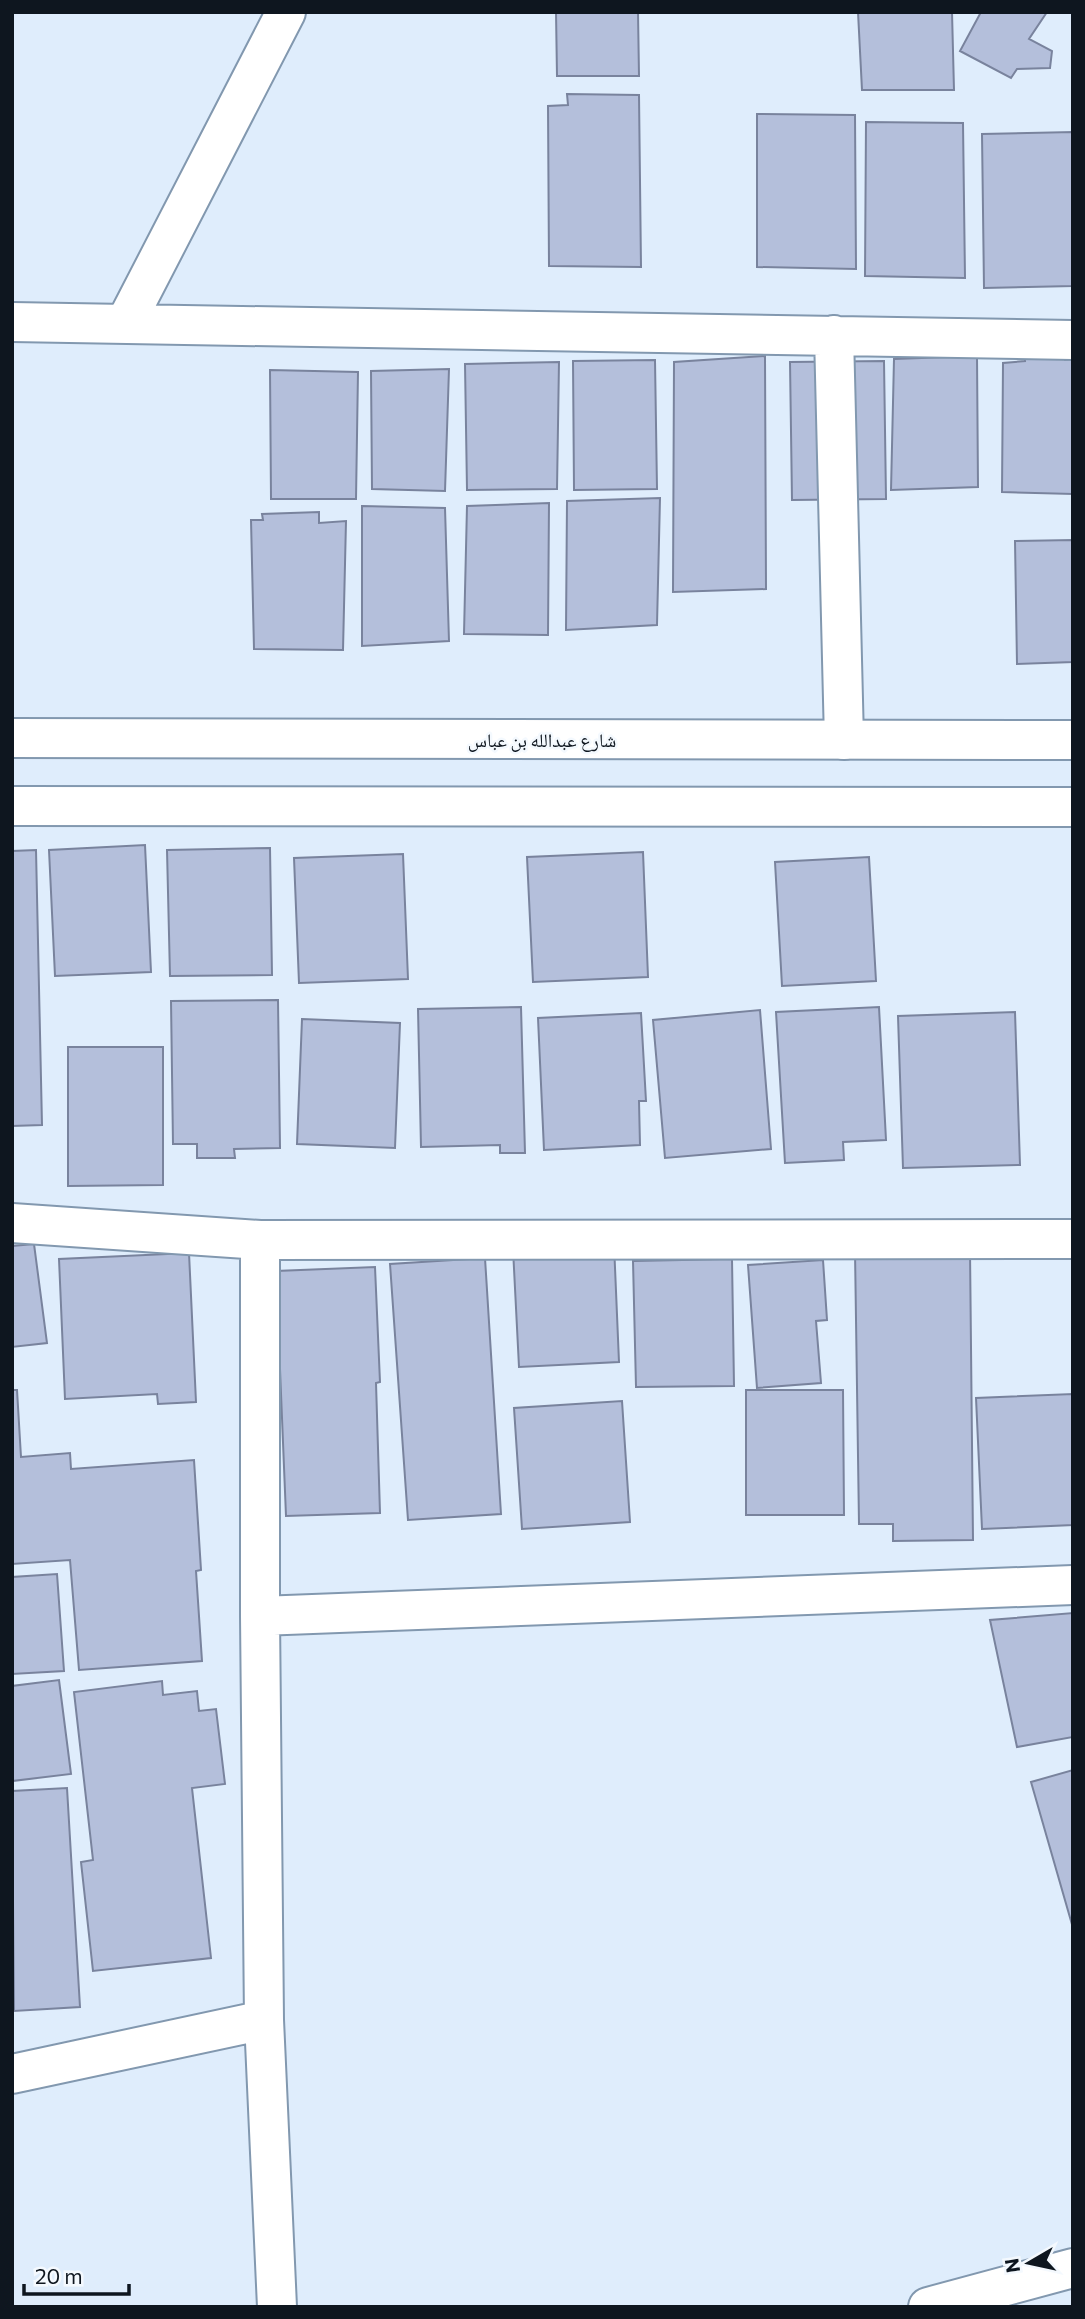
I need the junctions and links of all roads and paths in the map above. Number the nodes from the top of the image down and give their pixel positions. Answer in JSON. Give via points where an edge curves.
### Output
{"nodes":[{"id":1,"x":286,"y":12,"type":"edge"},
{"id":2,"x":12,"y":322,"type":"edge"},
{"id":3,"x":126,"y":322,"type":"junction"},
{"id":4,"x":834,"y":335,"type":"junction"},
{"id":5,"x":1073,"y":340,"type":"edge"},
{"id":6,"x":12,"y":738,"type":"edge"},
{"id":7,"x":844,"y":740,"type":"junction"},
{"id":8,"x":1073,"y":740,"type":"edge"},
{"id":9,"x":12,"y":806,"type":"edge"},
{"id":10,"x":1073,"y":807,"type":"edge"},
{"id":11,"x":12,"y":1223,"type":"edge"},
{"id":12,"x":1073,"y":1239,"type":"edge"},
{"id":13,"x":260,"y":1240,"type":"junction"},
{"id":14,"x":1073,"y":1585,"type":"edge"},
{"id":15,"x":260,"y":1616,"type":"junction"},
{"id":16,"x":264,"y":2020,"type":"junction"},
{"id":17,"x":12,"y":2074,"type":"edge"},
{"id":18,"x":1069,"y":2280,"type":"edge"},
{"id":19,"x":1003,"y":2297,"type":"edge"},
{"id":20,"x":277,"y":2307,"type":"edge"},
{"id":21,"x":928,"y":2307,"type":"edge"}],
"edges":[{"from":1,"to":3,"type":"street"},
{"from":2,"to":3,"type":"street"},
{"from":3,"to":4,"type":"street"},
{"from":4,"to":5,"type":"street"},
{"from":4,"to":7,"type":"street"},
{"from":6,"to":7,"type":"street","name":"شارع عبدالله بن عباس"},
{"from":7,"to":8,"type":"street","name":"شارع عبدالله بن عباس"},
{"from":9,"to":10,"type":"street"},
{"from":11,"to":13,"type":"street"},
{"from":12,"to":13,"type":"street"},
{"from":13,"to":15,"type":"street"},
{"from":14,"to":15,"type":"street"},
{"from":15,"to":16,"type":"street"},
{"from":16,"to":17,"type":"street"},
{"from":16,"to":20,"type":"street"},
{"from":18,"to":19,"type":"street"},
{"from":19,"to":21,"type":"street"}]}
